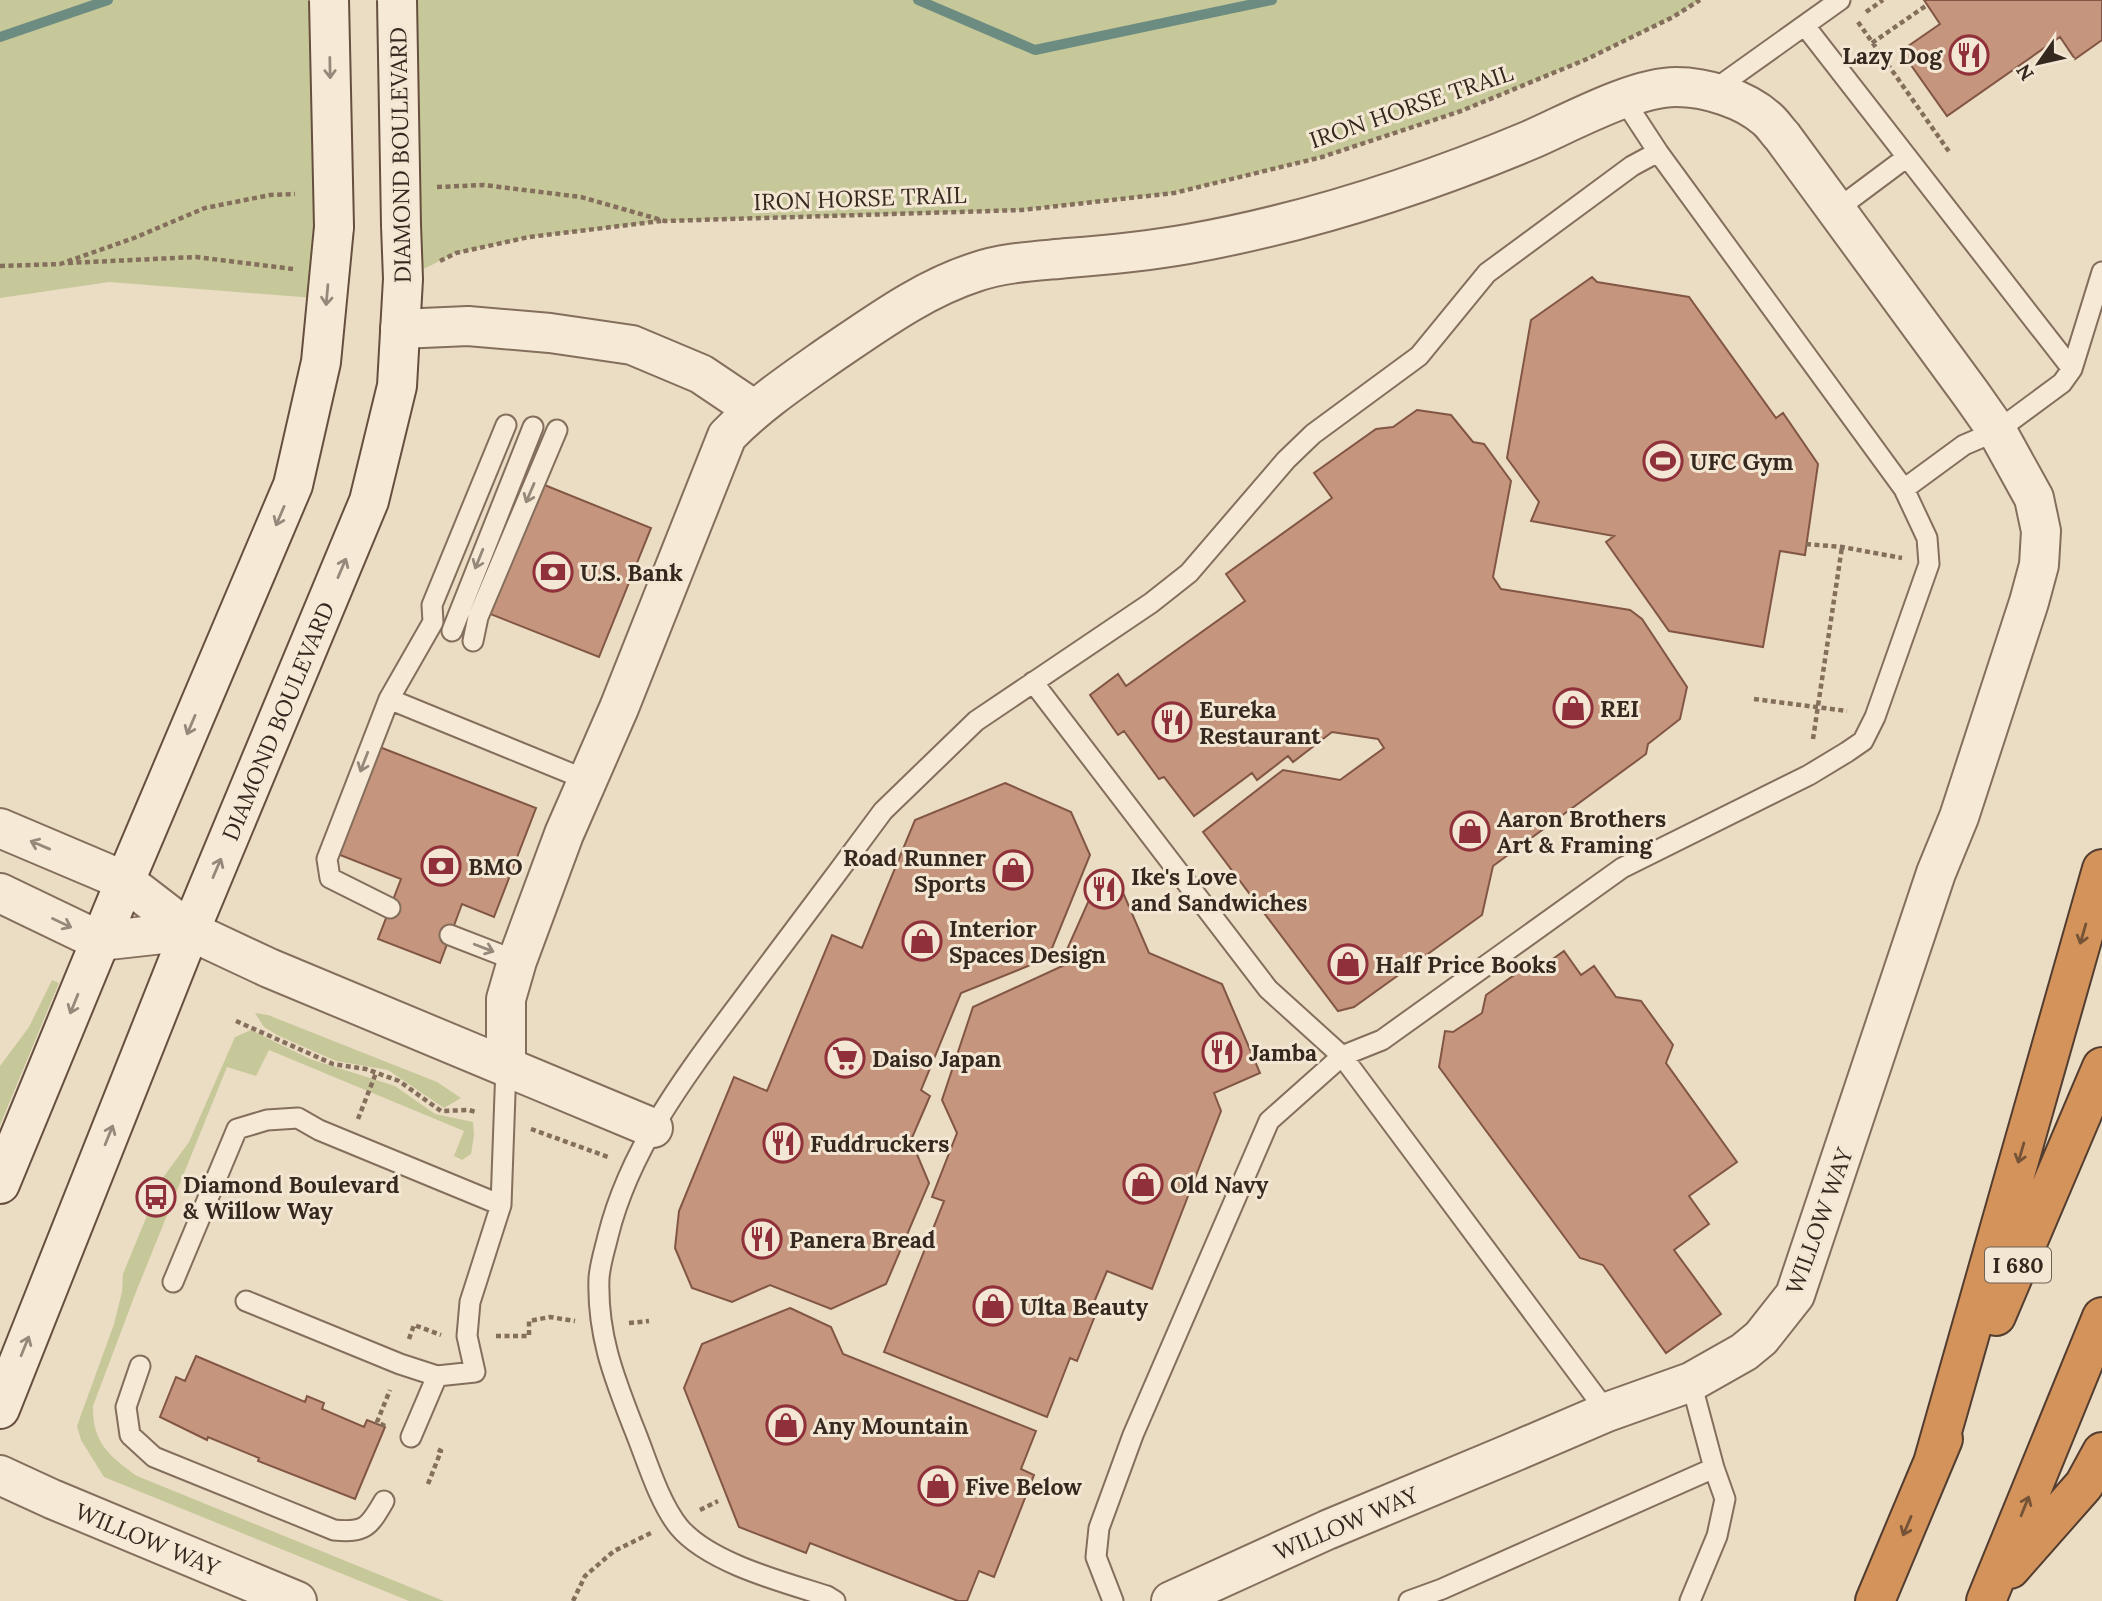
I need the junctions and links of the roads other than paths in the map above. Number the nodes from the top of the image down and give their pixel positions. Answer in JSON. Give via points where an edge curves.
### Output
{"nodes":[{"id":1,"x":329,"y":0,"type":"edge"},
{"id":2,"x":397,"y":0,"type":"edge"},
{"id":3,"x":1840,"y":0,"type":"edge"},
{"id":4,"x":1805,"y":26,"type":"junction"},
{"id":5,"x":1710,"y":92,"type":"junction"},
{"id":6,"x":1624,"y":100,"type":"junction"},
{"id":7,"x":1658,"y":152,"type":"junction"},
{"id":8,"x":1907,"y":157,"type":"junction"},
{"id":9,"x":1836,"y":211,"type":"junction"},
{"id":10,"x":2102,"y":272,"type":"edge"},
{"id":11,"x":400,"y":330,"type":"junction"},
{"id":12,"x":2072,"y":369,"type":"junction"},
{"id":13,"x":753,"y":409,"type":"junction"},
{"id":14,"x":506,"y":425,"type":"dead end"},
{"id":15,"x":533,"y":427,"type":"dead end"},
{"id":16,"x":557,"y":430,"type":"dead end"},
{"id":17,"x":1997,"y":431,"type":"junction"},
{"id":18,"x":1904,"y":489,"type":"junction"},
{"id":19,"x":452,"y":631,"type":"dead end"},
{"id":20,"x":473,"y":641,"type":"dead end"},
{"id":21,"x":1033,"y":681,"type":"junction"},
{"id":22,"x":389,"y":699,"type":"junction"},
{"id":23,"x":587,"y":780,"type":"junction"},
{"id":24,"x":0,"y":828,"type":"edge"},
{"id":25,"x":2102,"y":869,"type":"edge"},
{"id":26,"x":125,"y":881,"type":"junction"},
{"id":27,"x":0,"y":894,"type":"edge"},
{"id":28,"x":390,"y":908,"type":"dead end"},
{"id":29,"x":190,"y":931,"type":"junction"},
{"id":30,"x":450,"y":935,"type":"dead end"},
{"id":31,"x":100,"y":941,"type":"junction"},
{"id":32,"x":517,"y":961,"type":"junction"},
{"id":33,"x":1342,"y":1056,"type":"junction"},
{"id":34,"x":506,"y":1066,"type":"junction"},
{"id":35,"x":2102,"y":1067,"type":"edge"},
{"id":36,"x":653,"y":1128,"type":"junction"},
{"id":37,"x":0,"y":1184,"type":"edge"},
{"id":38,"x":501,"y":1205,"type":"junction"},
{"id":39,"x":173,"y":1282,"type":"dead end"},
{"id":40,"x":246,"y":1301,"type":"dead end"},
{"id":41,"x":2102,"y":1317,"type":"edge"},
{"id":42,"x":140,"y":1366,"type":"dead end"},
{"id":43,"x":437,"y":1376,"type":"junction"},
{"id":44,"x":1691,"y":1382,"type":"junction"},
{"id":45,"x":0,"y":1409,"type":"edge"},
{"id":46,"x":1607,"y":1412,"type":"junction"},
{"id":47,"x":411,"y":1437,"type":"dead end"},
{"id":48,"x":2102,"y":1452,"type":"edge"},
{"id":49,"x":1933,"y":1463,"type":"junction"},
{"id":50,"x":1714,"y":1468,"type":"junction"},
{"id":51,"x":0,"y":1475,"type":"edge"},
{"id":52,"x":384,"y":1501,"type":"dead end"},
{"id":53,"x":1440,"y":1595,"type":"edge"},
{"id":54,"x":1988,"y":1596,"type":"edge"},
{"id":55,"x":1174,"y":1600,"type":"edge"},
{"id":56,"x":296,"y":1601,"type":"edge"},
{"id":57,"x":835,"y":1601,"type":"edge"},
{"id":58,"x":1113,"y":1601,"type":"edge"},
{"id":59,"x":1409,"y":1601,"type":"edge"},
{"id":60,"x":1690,"y":1601,"type":"edge"},
{"id":61,"x":1875,"y":1601,"type":"edge"}],
"edges":[{"from":1,"to":26,"type":"street","one_way":true,"bridge":true,"via":[[334,227],[321,362],[293,485]]},
{"from":2,"to":11,"type":"street","name":"DIAMOND BOULEVARD","bridge":true},
{"from":3,"to":4,"type":"lane"},
{"from":4,"to":5,"type":"lane"},
{"from":4,"to":8,"type":"lane"},
{"from":5,"to":6,"type":"street","name":"WILLOW WAY","via":[[1676,87]]},
{"from":5,"to":9,"type":"street","name":"WILLOW WAY","via":[[1740,102],[1766,118]]},
{"from":6,"to":7,"type":"lane"},
{"from":6,"to":13,"type":"street","name":"WILLOW WAY","via":[[1419,183],[1296,221],[1133,253],[1026,262],[977,272],[897,309]]},
{"from":7,"to":18,"type":"lane"},
{"from":7,"to":21,"type":"lane","via":[[1632,166],[1487,273],[1419,356],[1313,434],[1286,460],[1189,573]]},
{"from":8,"to":9,"type":"lane"},
{"from":8,"to":12,"type":"lane"},
{"from":9,"to":17,"type":"street","name":"WILLOW WAY"},
{"from":10,"to":12,"type":"lane"},
{"from":11,"to":13,"type":"street","via":[[468,326],[632,345],[701,374]]},
{"from":29,"to":11,"type":"street","name":"DIAMOND BOULEVARD","one_way":true,"via":[[369,501],[397,386]]},
{"from":12,"to":17,"type":"lane","via":[[2062,383]]},
{"from":13,"to":23,"type":"street","name":"WILLOW WAY","via":[[727,436]]},
{"from":14,"to":22,"type":"lane","via":[[432,605],[433,622]]},
{"from":15,"to":19,"type":"lane","one_way":true},
{"from":16,"to":20,"type":"lane","one_way":true,"via":[[478,617]]},
{"from":17,"to":18,"type":"lane","via":[[1964,445]]},
{"from":17,"to":44,"type":"street","name":"WILLOW WAY","via":[[2034,498],[2041,531],[2039,565],[2029,602],[1795,1295],[1752,1345]]},
{"from":18,"to":33,"type":"lane","via":[[1927,538],[1929,564],[1863,741],[1809,775],[1622,868],[1382,1040]]},
{"from":21,"to":33,"type":"lane","via":[[1268,989]]},
{"from":21,"to":36,"type":"lane","via":[[976,721],[883,811],[687,1075]]},
{"from":22,"to":23,"type":"lane"},
{"from":22,"to":28,"type":"lane","one_way":true,"via":[[327,859],[330,878]]},
{"from":23,"to":32,"type":"street","name":"WILLOW WAY"},
{"from":26,"to":24,"type":"street","one_way":true},
{"from":25,"to":49,"type":"highway","one_way":true},
{"from":26,"to":29,"type":"street"},
{"from":26,"to":31,"type":"street"},
{"from":27,"to":31,"type":"street","one_way":true},
{"from":29,"to":31,"type":"street"},
{"from":29,"to":34,"type":"street"},
{"from":45,"to":29,"type":"street","name":"DIAMOND BOULEVARD","one_way":true},
{"from":30,"to":32,"type":"lane","one_way":true},
{"from":31,"to":37,"type":"street","one_way":true},
{"from":32,"to":34,"type":"street","name":"WILLOW WAY","via":[[506,999]]},
{"from":33,"to":46,"type":"lane"},
{"from":33,"to":58,"type":"lane","via":[[1269,1121],[1138,1423],[1099,1528],[1096,1557]]},
{"from":34,"to":36,"type":"street"},
{"from":34,"to":38,"type":"lane"},
{"from":35,"to":49,"type":"highway","number":"I 680"},
{"from":36,"to":57,"type":"lane","via":[[615,1208],[599,1274],[599,1318],[610,1369],[679,1527],[703,1548]]},
{"from":38,"to":39,"type":"lane","via":[[298,1118],[267,1120],[237,1129]]},
{"from":38,"to":43,"type":"lane","via":[[470,1302],[467,1336],[475,1372]]},
{"from":40,"to":43,"type":"lane"},
{"from":54,"to":41,"type":"highway","one_way":true},
{"from":42,"to":52,"type":"lane","via":[[126,1407],[130,1435],[154,1457],[334,1530],[354,1532],[371,1525]]},
{"from":43,"to":47,"type":"lane"},
{"from":44,"to":46,"type":"street","name":"WILLOW WAY"},
{"from":44,"to":50,"type":"lane"},
{"from":46,"to":55,"type":"street","name":"WILLOW WAY"},
{"from":48,"to":54,"type":"highway","via":[[2084,1485]]},
{"from":49,"to":61,"type":"highway","number":"I 680","one_way":true},
{"from":50,"to":53,"type":"lane"},
{"from":50,"to":60,"type":"lane","via":[[1725,1499],[1717,1536]]},
{"from":51,"to":56,"type":"street","name":"WILLOW WAY"},
{"from":53,"to":59,"type":"lane"}]}
